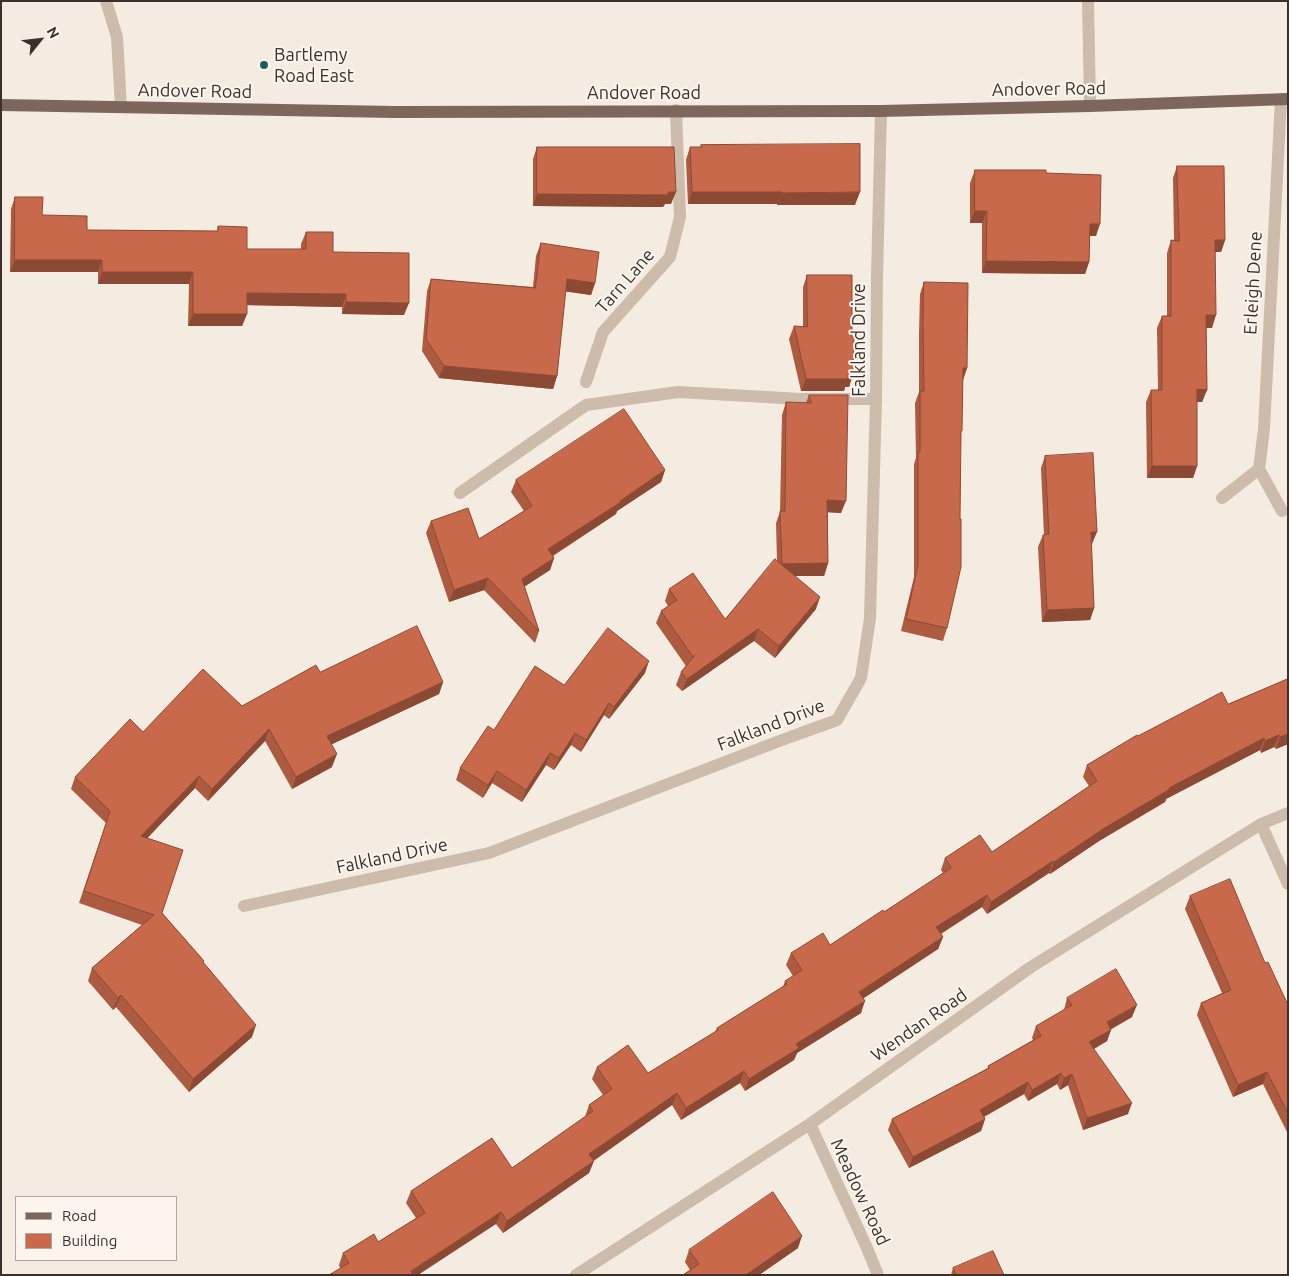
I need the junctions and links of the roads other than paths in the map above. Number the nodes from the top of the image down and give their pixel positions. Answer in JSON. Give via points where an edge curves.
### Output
{"nodes":[{"id":1,"x":106,"y":1,"type":"edge"},
{"id":2,"x":1088,"y":1,"type":"edge"},
{"id":3,"x":1284,"y":99,"type":"edge"},
{"id":4,"x":1,"y":105,"type":"edge"},
{"id":5,"x":1090,"y":106,"type":"junction"},
{"id":6,"x":121,"y":107,"type":"junction"},
{"id":7,"x":676,"y":110,"type":"junction"},
{"id":8,"x":881,"y":111,"type":"junction"},
{"id":9,"x":586,"y":382,"type":"dead end"},
{"id":10,"x":876,"y":399,"type":"junction"},
{"id":11,"x":1260,"y":469,"type":"junction"},
{"id":12,"x":460,"y":492,"type":"dead end"},
{"id":13,"x":1222,"y":498,"type":"dead end"},
{"id":14,"x":1282,"y":511,"type":"dead end"},
{"id":15,"x":1288,"y":813,"type":"edge"},
{"id":16,"x":1261,"y":824,"type":"junction"},
{"id":17,"x":1288,"y":884,"type":"edge"},
{"id":18,"x":244,"y":906,"type":"dead end"},
{"id":19,"x":810,"y":1124,"type":"junction"},
{"id":20,"x":576,"y":1275,"type":"edge"},
{"id":21,"x":878,"y":1275,"type":"edge"}],
"edges":[{"from":1,"to":6,"type":"street","via":[[117,37]]},
{"from":2,"to":5,"type":"street"},
{"from":3,"to":5,"type":"main road","name":"Andover Road"},
{"from":3,"to":11,"type":"street","name":"Erleigh Dene"},
{"from":4,"to":6,"type":"main road","name":"Andover Road"},
{"from":5,"to":8,"type":"main road","name":"Andover Road"},
{"from":6,"to":7,"type":"main road","name":"Andover Road","via":[[394,112]]},
{"from":7,"to":8,"type":"main road","name":"Andover Road"},
{"from":7,"to":9,"type":"street","name":"Tarn Lane","via":[[680,217],[670,256],[603,332]]},
{"from":8,"to":10,"type":"street","name":"Falkland Drive"},
{"from":10,"to":12,"type":"street","via":[[801,399],[678,392],[586,406]]},
{"from":10,"to":18,"type":"street","name":"Falkland Drive","via":[[870,618],[861,678],[837,720],[489,853]]},
{"from":11,"to":13,"type":"street"},
{"from":11,"to":14,"type":"street"},
{"from":15,"to":16,"type":"street","name":"Wendan Road"},
{"from":16,"to":17,"type":"street"},
{"from":16,"to":19,"type":"street","name":"Wendan Road","via":[[1031,967]]},
{"from":19,"to":20,"type":"street","name":"Wendan Road"},
{"from":19,"to":21,"type":"street","name":"Meadow Road"}]}
